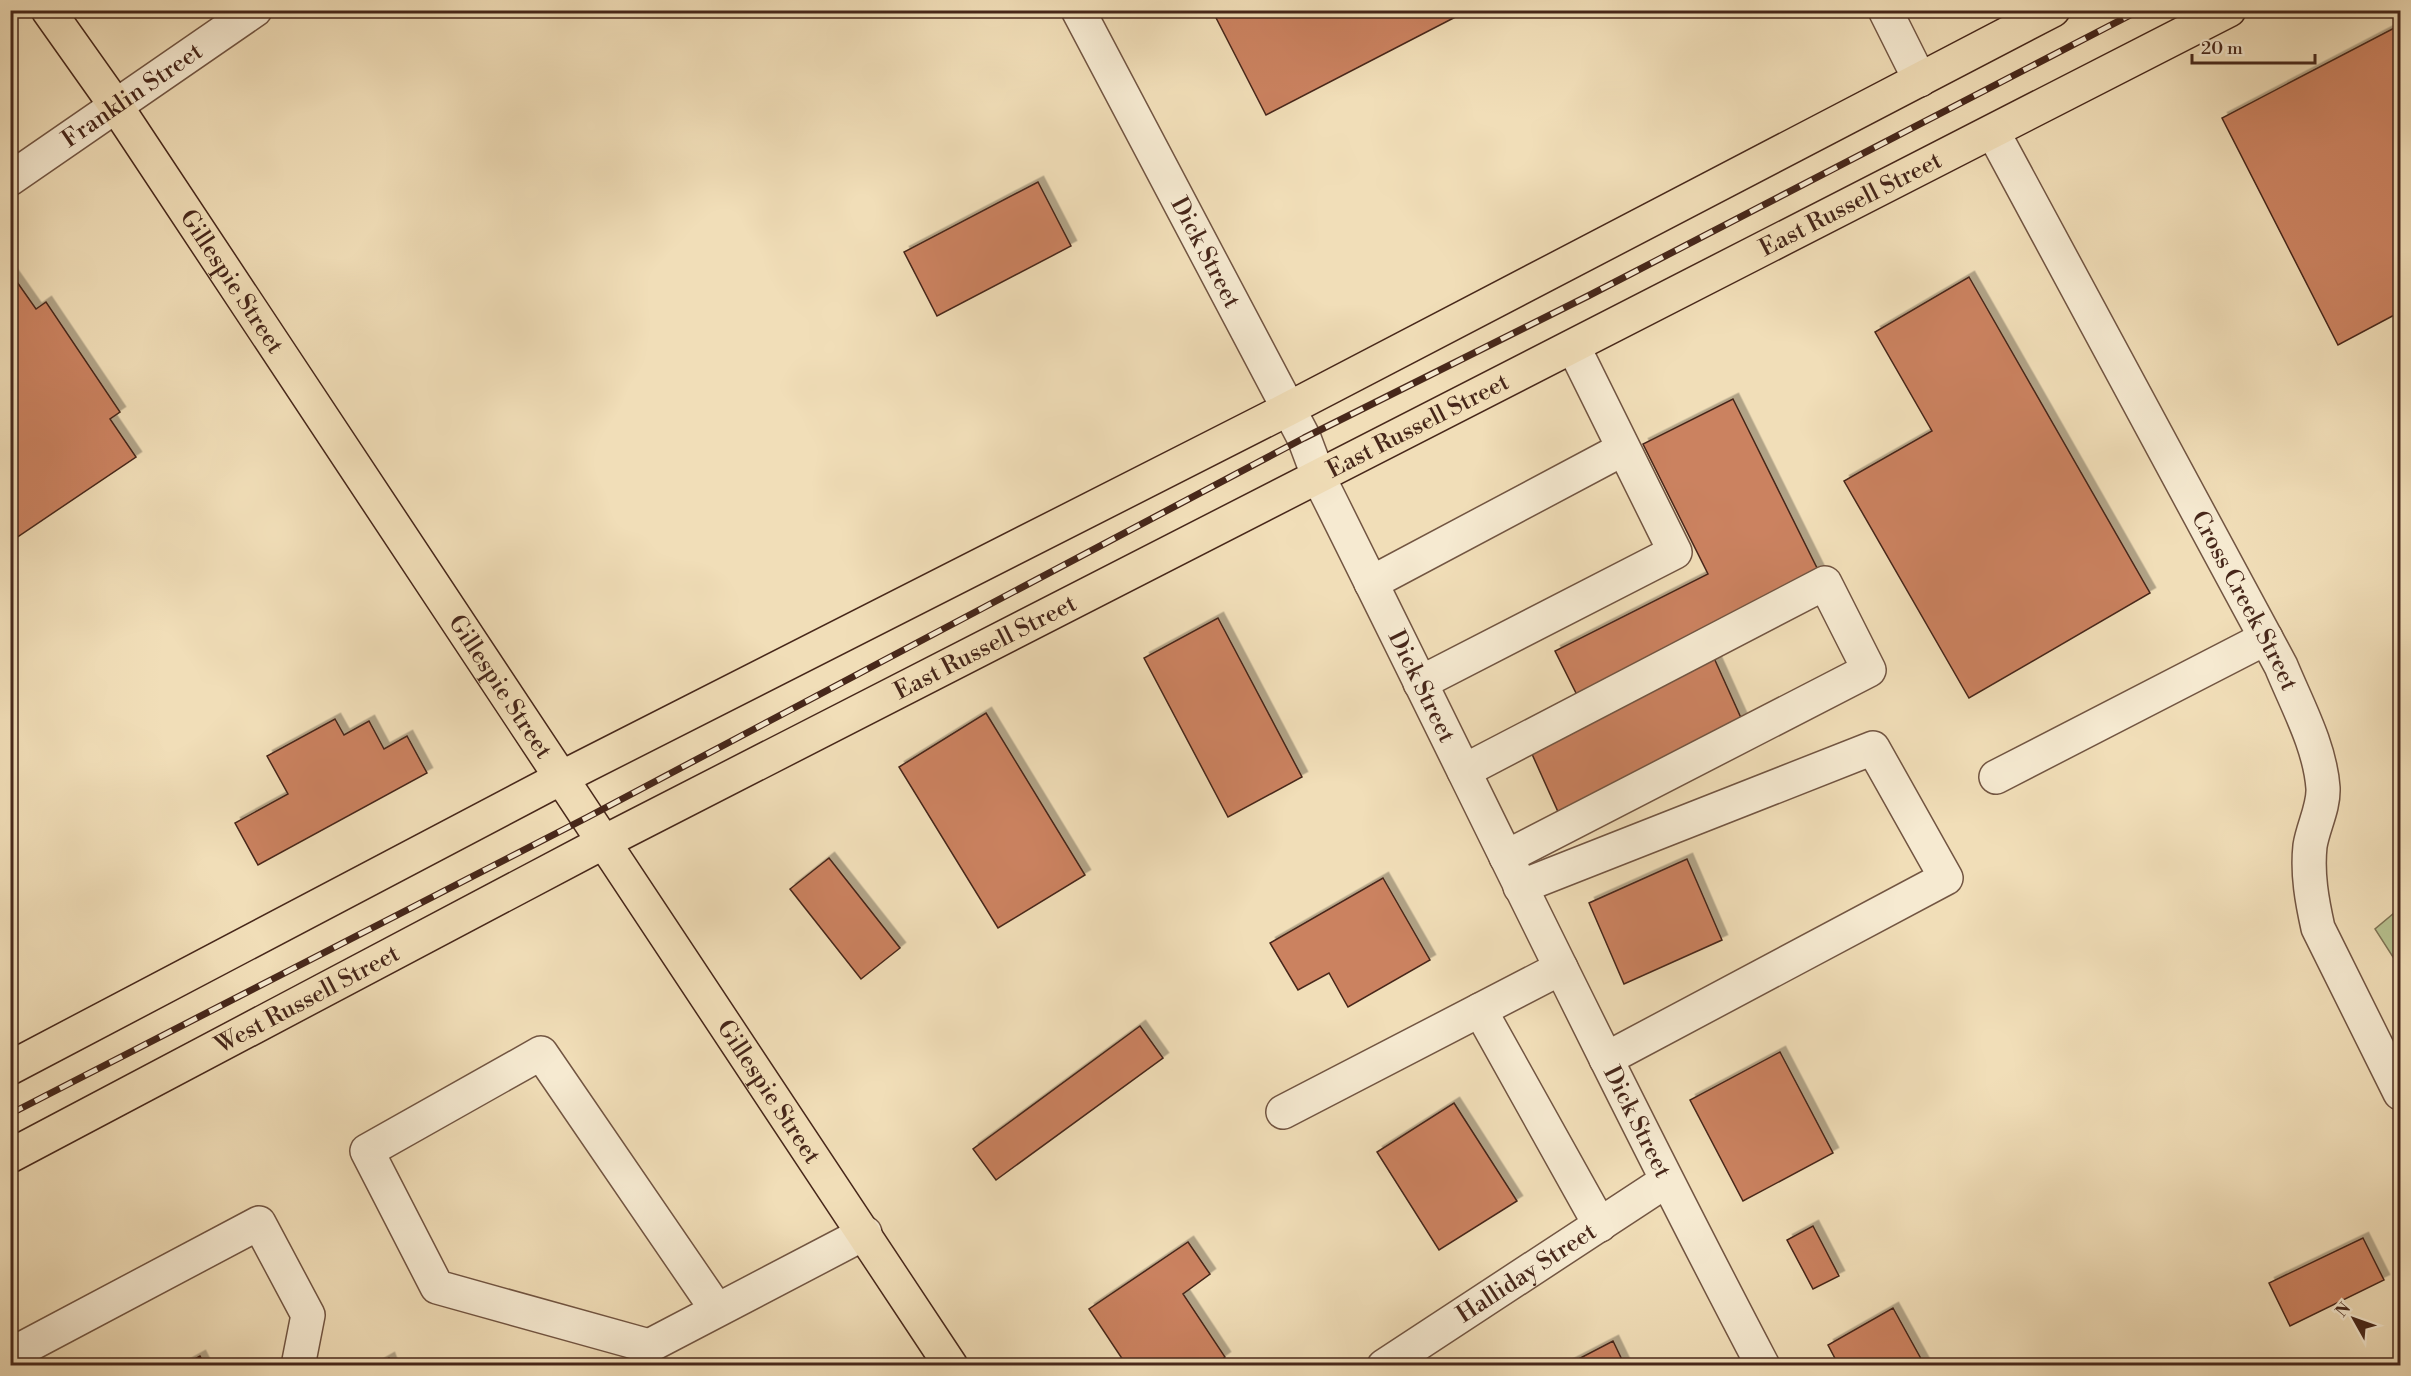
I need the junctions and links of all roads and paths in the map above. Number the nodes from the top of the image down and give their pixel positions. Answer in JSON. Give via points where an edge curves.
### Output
{"nodes":[{"id":1,"x":48,"y":10,"type":"edge"},
{"id":2,"x":255,"y":10,"type":"edge"},
{"id":3,"x":1885,"y":10,"type":"edge"},
{"id":4,"x":2053,"y":10,"type":"edge"},
{"id":5,"x":2229,"y":10,"type":"edge"},
{"id":6,"x":1084,"y":14,"type":"edge"},
{"id":7,"x":1920,"y":80,"type":"junction"},
{"id":8,"x":116,"y":106,"type":"junction"},
{"id":9,"x":1994,"y":132,"type":"junction"},
{"id":10,"x":10,"y":179,"type":"edge"},
{"id":11,"x":1574,"y":348,"type":"junction"},
{"id":12,"x":1288,"y":409,"type":"junction"},
{"id":13,"x":1623,"y":449,"type":"junction"},
{"id":14,"x":1319,"y":478,"type":"junction"},
{"id":15,"x":1371,"y":583,"type":"junction"},
{"id":16,"x":2266,"y":638,"type":"junction"},
{"id":17,"x":1420,"y":682,"type":"junction"},
{"id":18,"x":1464,"y":771,"type":"junction"},
{"id":19,"x":1996,"y":777,"type":"dead end"},
{"id":20,"x":561,"y":778,"type":"junction"},
{"id":21,"x":604,"y":842,"type":"junction"},
{"id":22,"x":1506,"y":857,"type":"junction"},
{"id":23,"x":1520,"y":887,"type":"junction"},
{"id":24,"x":1561,"y":968,"type":"junction"},
{"id":25,"x":1480,"y":1010,"type":"junction"},
{"id":26,"x":1606,"y":1059,"type":"junction"},
{"id":27,"x":10,"y":1068,"type":"edge"},
{"id":28,"x":2400,"y":1093,"type":"edge"},
{"id":29,"x":1283,"y":1112,"type":"dead end"},
{"id":30,"x":10,"y":1156,"type":"edge"},
{"id":31,"x":1666,"y":1181,"type":"junction"},
{"id":32,"x":1600,"y":1225,"type":"junction"},
{"id":33,"x":865,"y":1233,"type":"junction"},
{"id":34,"x":717,"y":1310,"type":"junction"},
{"id":35,"x":10,"y":1355,"type":"edge"},
{"id":36,"x":1401,"y":1361,"type":"edge"},
{"id":37,"x":298,"y":1365,"type":"edge"},
{"id":38,"x":951,"y":1365,"type":"edge"},
{"id":39,"x":1763,"y":1365,"type":"edge"}],
"edges":[{"from":1,"to":8,"type":"main road","name":"Gillespie Street"},
{"from":2,"to":8,"type":"street","name":"Franklin Street"},
{"from":3,"to":7,"type":"street"},
{"from":4,"to":7,"type":"main road"},
{"from":5,"to":9,"type":"main road","name":"East Russell Street"},
{"from":6,"to":12,"type":"street","name":"Dick Street"},
{"from":7,"to":12,"type":"main road"},
{"from":8,"to":10,"type":"street","name":"Franklin Street"},
{"from":8,"to":20,"type":"main road","name":"Gillespie Street"},
{"from":9,"to":11,"type":"main road","name":"East Russell Street"},
{"from":9,"to":16,"type":"street","name":"Cross Creek Street"},
{"from":11,"to":13,"type":"street"},
{"from":11,"to":14,"type":"main road","name":"East Russell Street"},
{"from":12,"to":14,"type":"street","name":"Dick Street"},
{"from":12,"to":20,"type":"main road"},
{"from":13,"to":15,"type":"street"},
{"from":13,"to":17,"type":"street","via":[[1675,552]]},
{"from":14,"to":15,"type":"street","name":"Dick Street"},
{"from":14,"to":21,"type":"main road","name":"East Russell Street"},
{"from":15,"to":17,"type":"street","name":"Dick Street"},
{"from":16,"to":19,"type":"street"},
{"from":16,"to":28,"type":"street","name":"Cross Creek Street","via":[[2319,760],[2323,791],[2309,873],[2318,928]]},
{"from":17,"to":18,"type":"street","name":"Dick Street"},
{"from":18,"to":22,"type":"street","name":"Dick Street"},
{"from":18,"to":22,"type":"street","via":[[1825,583],[1869,670]]},
{"from":20,"to":21,"type":"main road","name":"Gillespie Street"},
{"from":20,"to":27,"type":"main road"},
{"from":21,"to":30,"type":"main road","name":"West Russell Street"},
{"from":21,"to":33,"type":"main road","name":"Gillespie Street"},
{"from":22,"to":23,"type":"street","name":"Dick Street"},
{"from":23,"to":24,"type":"street","name":"Dick Street"},
{"from":23,"to":26,"type":"street","via":[[1873,748],[1946,878]]},
{"from":24,"to":25,"type":"street"},
{"from":24,"to":26,"type":"street","name":"Dick Street"},
{"from":25,"to":29,"type":"street"},
{"from":25,"to":32,"type":"street"},
{"from":26,"to":31,"type":"street","name":"Dick Street"},
{"from":31,"to":32,"type":"street","name":"Halliday Street"},
{"from":31,"to":39,"type":"street","name":"Dick Street"},
{"from":32,"to":36,"type":"street","name":"Halliday Street"},
{"from":33,"to":34,"type":"street"},
{"from":33,"to":38,"type":"main road","name":"Gillespie Street"},
{"from":34,"to":34,"type":"street","via":[[649,1346],[437,1287],[367,1151],[541,1053]]},
{"from":35,"to":37,"type":"street","via":[[259,1223],[308,1315]]}]}
